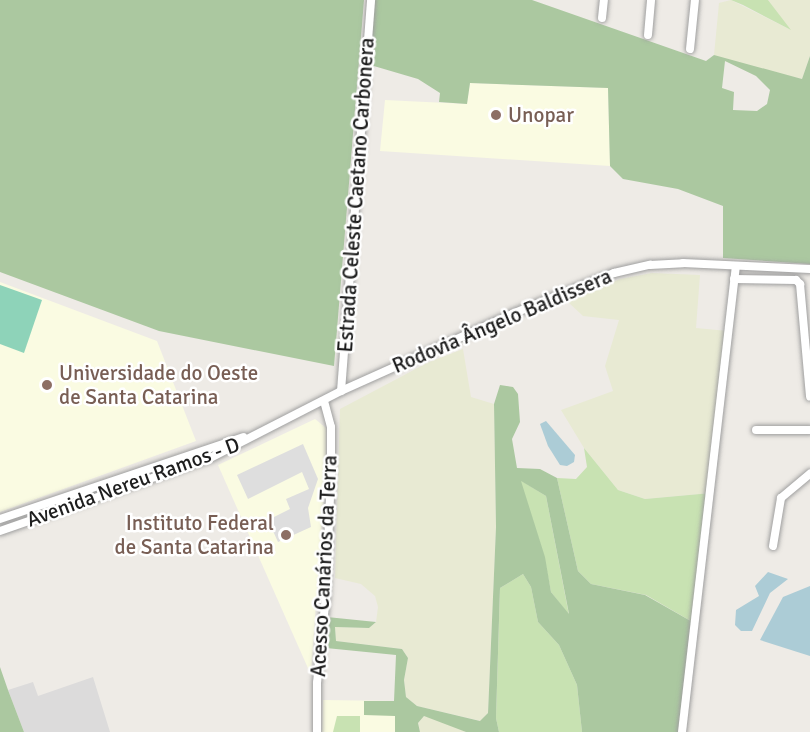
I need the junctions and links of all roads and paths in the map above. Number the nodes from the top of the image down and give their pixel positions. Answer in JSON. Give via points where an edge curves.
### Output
{"nodes":[{"id":1,"x":371,"y":0,"type":"edge"},
{"id":2,"x":604,"y":0,"type":"edge"},
{"id":3,"x":651,"y":0,"type":"edge"},
{"id":4,"x":694,"y":0,"type":"edge"},
{"id":5,"x":602,"y":18,"type":"dead end"},
{"id":6,"x":648,"y":35,"type":"dead end"},
{"id":7,"x":690,"y":49,"type":"dead end"},
{"id":8,"x":736,"y":266,"type":"junction"},
{"id":9,"x":810,"y":269,"type":"edge"},
{"id":10,"x":734,"y":279,"type":"junction"},
{"id":11,"x":341,"y":391,"type":"junction"},
{"id":12,"x":810,"y":398,"type":"edge"},
{"id":13,"x":324,"y":401,"type":"junction"},
{"id":14,"x":756,"y":430,"type":"dead end"},
{"id":15,"x":810,"y":430,"type":"edge"},
{"id":16,"x":266,"y":431,"type":"junction"},
{"id":17,"x":810,"y":474,"type":"edge"},
{"id":18,"x":0,"y":519,"type":"edge"},
{"id":19,"x":0,"y":531,"type":"edge"},
{"id":20,"x":773,"y":546,"type":"dead end"},
{"id":21,"x":318,"y":732,"type":"edge"},
{"id":22,"x":682,"y":732,"type":"edge"}],
"edges":[{"from":1,"to":11,"type":"street","name":"Estrada Celeste Caetano Carbonera"},
{"from":2,"to":5,"type":"street"},
{"from":3,"to":6,"type":"street"},
{"from":4,"to":7,"type":"street"},
{"from":8,"to":9,"type":"street","name":"Rodovia Ângelo Baldissera"},
{"from":8,"to":10,"type":"street"},
{"from":8,"to":11,"type":"street","name":"Rodovia Ângelo Baldissera","via":[[650,265],[615,273],[512,314]]},
{"from":10,"to":12,"type":"street","via":[[796,280],[800,284]]},
{"from":10,"to":22,"type":"street"},
{"from":11,"to":13,"type":"street","name":"Avenida Nereu Ramos - D"},
{"from":13,"to":16,"type":"street","name":"Avenida Nereu Ramos - D"},
{"from":13,"to":21,"type":"street","name":"Acesso Canários da Terra","via":[[331,427],[331,472],[326,596],[317,683]]},
{"from":14,"to":15,"type":"street"},
{"from":16,"to":18,"type":"street","name":"Avenida Nereu Ramos - D"},
{"from":16,"to":19,"type":"street","name":"Avenida Nereu Ramos - D","via":[[210,458]]},
{"from":17,"to":20,"type":"street","via":[[781,498]]}]}
